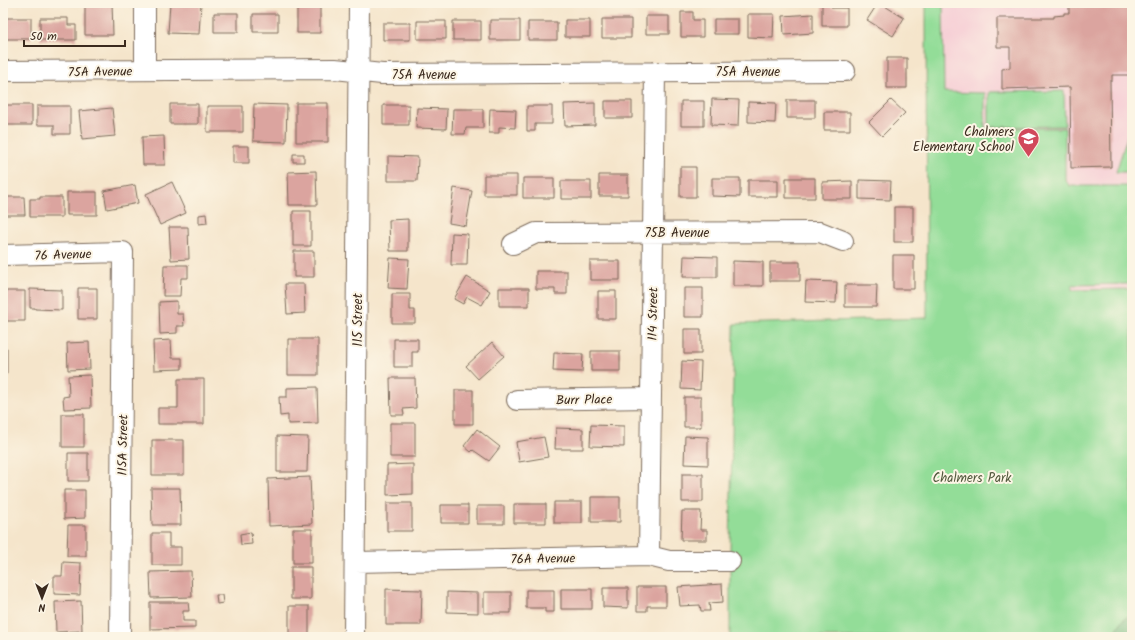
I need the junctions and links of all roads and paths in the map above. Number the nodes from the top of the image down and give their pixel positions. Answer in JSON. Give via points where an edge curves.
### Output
{"nodes":[{"id":1,"x":145,"y":3,"type":"edge"},
{"id":2,"x":359,"y":3,"type":"edge"},
{"id":3,"x":145,"y":70,"type":"junction"},
{"id":4,"x":845,"y":70,"type":"dead end"},
{"id":5,"x":3,"y":71,"type":"edge"},
{"id":6,"x":358,"y":71,"type":"junction"},
{"id":7,"x":655,"y":72,"type":"junction"},
{"id":8,"x":653,"y":232,"type":"junction"},
{"id":9,"x":843,"y":241,"type":"dead end"},
{"id":10,"x":513,"y":244,"type":"dead end"},
{"id":11,"x":123,"y":252,"type":"joint"},
{"id":12,"x":3,"y":256,"type":"edge"},
{"id":13,"x":651,"y":398,"type":"junction"},
{"id":14,"x":517,"y":400,"type":"dead end"},
{"id":15,"x":649,"y":556,"type":"junction"},
{"id":16,"x":730,"y":561,"type":"dead end"},
{"id":17,"x":355,"y":562,"type":"junction"},
{"id":18,"x":120,"y":637,"type":"edge"},
{"id":19,"x":354,"y":637,"type":"edge"}],
"edges":[{"from":1,"to":3,"type":"street"},
{"from":2,"to":6,"type":"street","name":"115 Street"},
{"from":3,"to":5,"type":"street","name":"75A Avenue"},
{"from":3,"to":6,"type":"street","name":"75A Avenue","via":[[335,68]]},
{"from":4,"to":7,"type":"street","name":"75A Avenue"},
{"from":6,"to":7,"type":"street","name":"75A Avenue","via":[[382,74]]},
{"from":6,"to":17,"type":"street","name":"115 Street"},
{"from":7,"to":8,"type":"street","name":"114 Street"},
{"from":8,"to":9,"type":"street","name":"75B Avenue","via":[[820,232]]},
{"from":8,"to":10,"type":"street","name":"75B Avenue","via":[[536,233]]},
{"from":8,"to":13,"type":"street","name":"114 Street"},
{"from":11,"to":12,"type":"street","name":"76 Avenue"},
{"from":11,"to":18,"type":"street","name":"115A Street"},
{"from":13,"to":14,"type":"street","name":"Burr Place"},
{"from":13,"to":15,"type":"street","name":"114 Street"},
{"from":15,"to":16,"type":"street","name":"76A Avenue","via":[[669,561]]},
{"from":15,"to":17,"type":"street","name":"76A Avenue"},
{"from":17,"to":19,"type":"street","name":"115 Street"}]}
